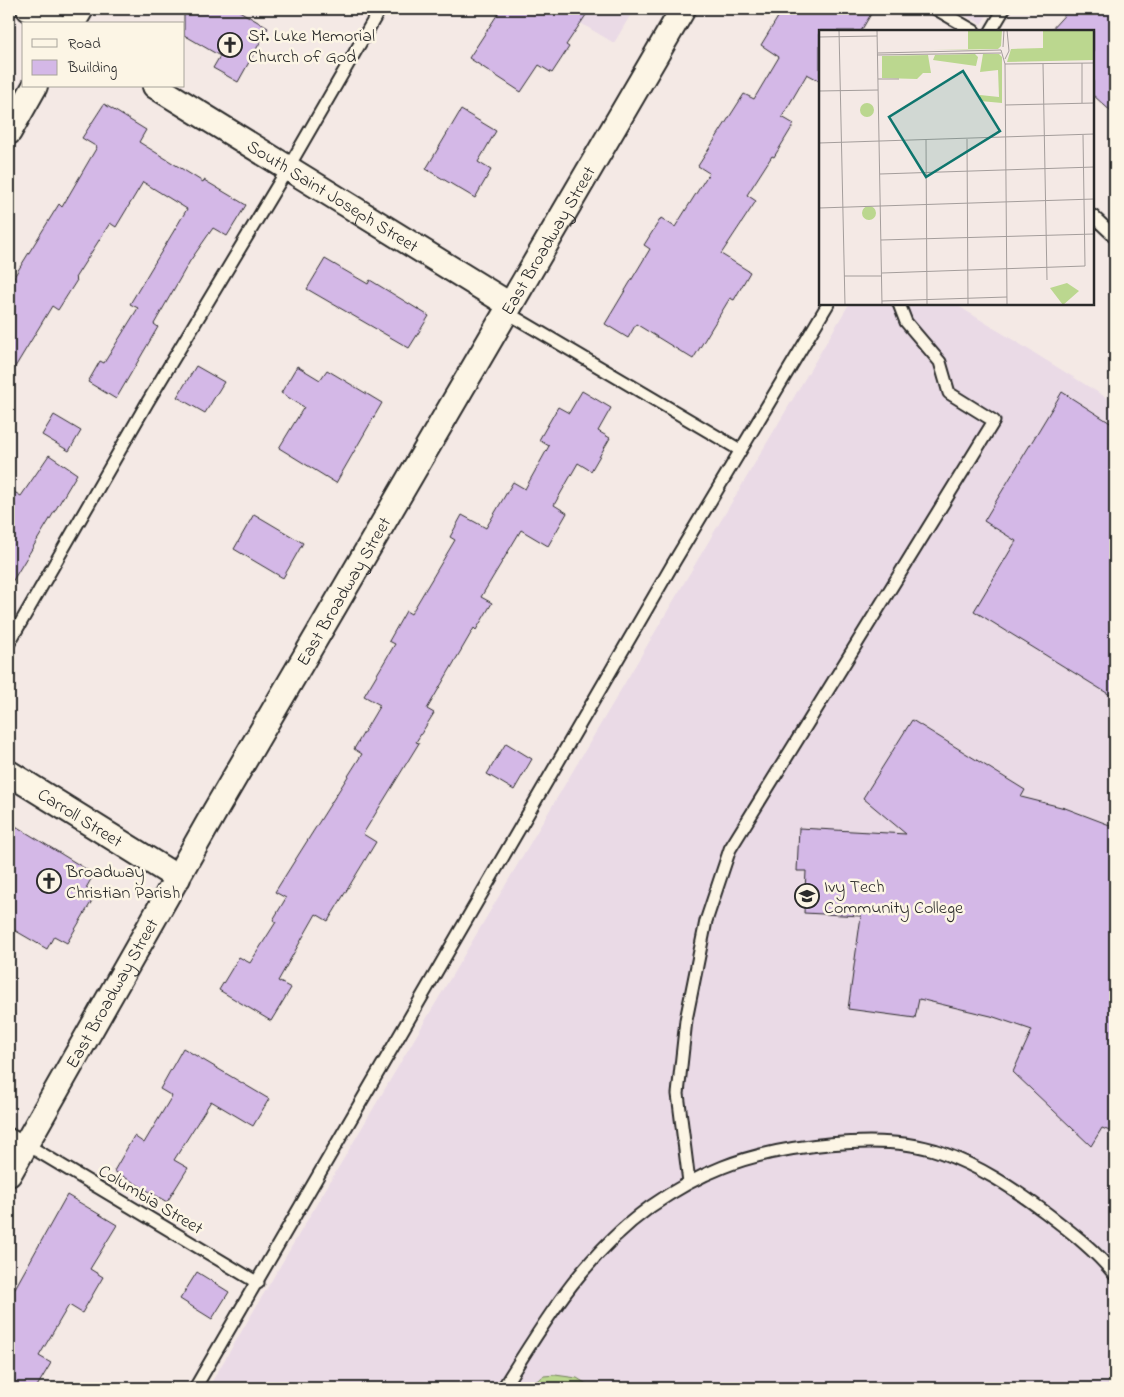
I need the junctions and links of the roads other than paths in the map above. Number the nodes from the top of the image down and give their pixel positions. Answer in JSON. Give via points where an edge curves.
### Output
{"nodes":[{"id":1,"x":29,"y":9,"type":"edge"},
{"id":2,"x":81,"y":9,"type":"edge"},
{"id":3,"x":380,"y":9,"type":"edge"},
{"id":4,"x":683,"y":9,"type":"edge"},
{"id":5,"x":936,"y":9,"type":"edge"},
{"id":6,"x":1004,"y":9,"type":"edge"},
{"id":7,"x":51,"y":22,"type":"edge"},
{"id":8,"x":73,"y":22,"type":"edge"},
{"id":9,"x":972,"y":30,"type":"edge"},
{"id":10,"x":992,"y":30,"type":"edge"},
{"id":11,"x":34,"y":88,"type":"edge"},
{"id":12,"x":158,"y":88,"type":"edge"},
{"id":13,"x":9,"y":132,"type":"edge"},
{"id":14,"x":288,"y":168,"type":"junction"},
{"id":15,"x":1094,"y":217,"type":"edge"},
{"id":16,"x":1115,"y":236,"type":"edge"},
{"id":17,"x":827,"y":305,"type":"edge"},
{"id":18,"x":899,"y":305,"type":"edge"},
{"id":19,"x":508,"y":308,"type":"junction"},
{"id":20,"x":740,"y":450,"type":"junction"},
{"id":21,"x":9,"y":643,"type":"edge"},
{"id":22,"x":9,"y":773,"type":"edge"},
{"id":23,"x":178,"y":878,"type":"junction"},
{"id":24,"x":17,"y":1139,"type":"edge"},
{"id":25,"x":9,"y":1174,"type":"edge"},
{"id":26,"x":689,"y":1182,"type":"junction"},
{"id":27,"x":1115,"y":1275,"type":"edge"},
{"id":28,"x":258,"y":1283,"type":"junction"},
{"id":29,"x":196,"y":1388,"type":"edge"},
{"id":30,"x":503,"y":1388,"type":"edge"}],
"edges":[{"from":1,"to":7,"type":"street"},
{"from":2,"to":8,"type":"street"},
{"from":3,"to":14,"type":"lane"},
{"from":4,"to":19,"type":"street","name":"East Broadway Street"},
{"from":5,"to":9,"type":"lane"},
{"from":6,"to":10,"type":"lane"},
{"from":11,"to":13,"type":"street"},
{"from":12,"to":14,"type":"street","name":"South Saint Joseph Street"},
{"from":14,"to":19,"type":"street","name":"South Saint Joseph Street"},
{"from":14,"to":21,"type":"lane","via":[[147,402]]},
{"from":15,"to":16,"type":"lane"},
{"from":17,"to":20,"type":"lane"},
{"from":18,"to":26,"type":"lane","via":[[906,322],[940,362],[949,393],[994,420],[730,849],[706,921],[686,1020],[678,1094]]},
{"from":19,"to":20,"type":"lane"},
{"from":19,"to":23,"type":"street","name":"East Broadway Street"},
{"from":20,"to":28,"type":"lane"},
{"from":22,"to":23,"type":"street","name":"Carroll Street"},
{"from":23,"to":24,"type":"street","name":"East Broadway Street"},
{"from":24,"to":25,"type":"street","name":"East Broadway Street"},
{"from":24,"to":28,"type":"lane","name":"Columbia Street"},
{"from":26,"to":27,"type":"lane","via":[[725,1166],[774,1153],[845,1142],[894,1142],[938,1151],[991,1174],[1016,1191],[1085,1243]]},
{"from":26,"to":30,"type":"lane","via":[[650,1207],[611,1240],[569,1285]]},
{"from":28,"to":29,"type":"lane"}]}
